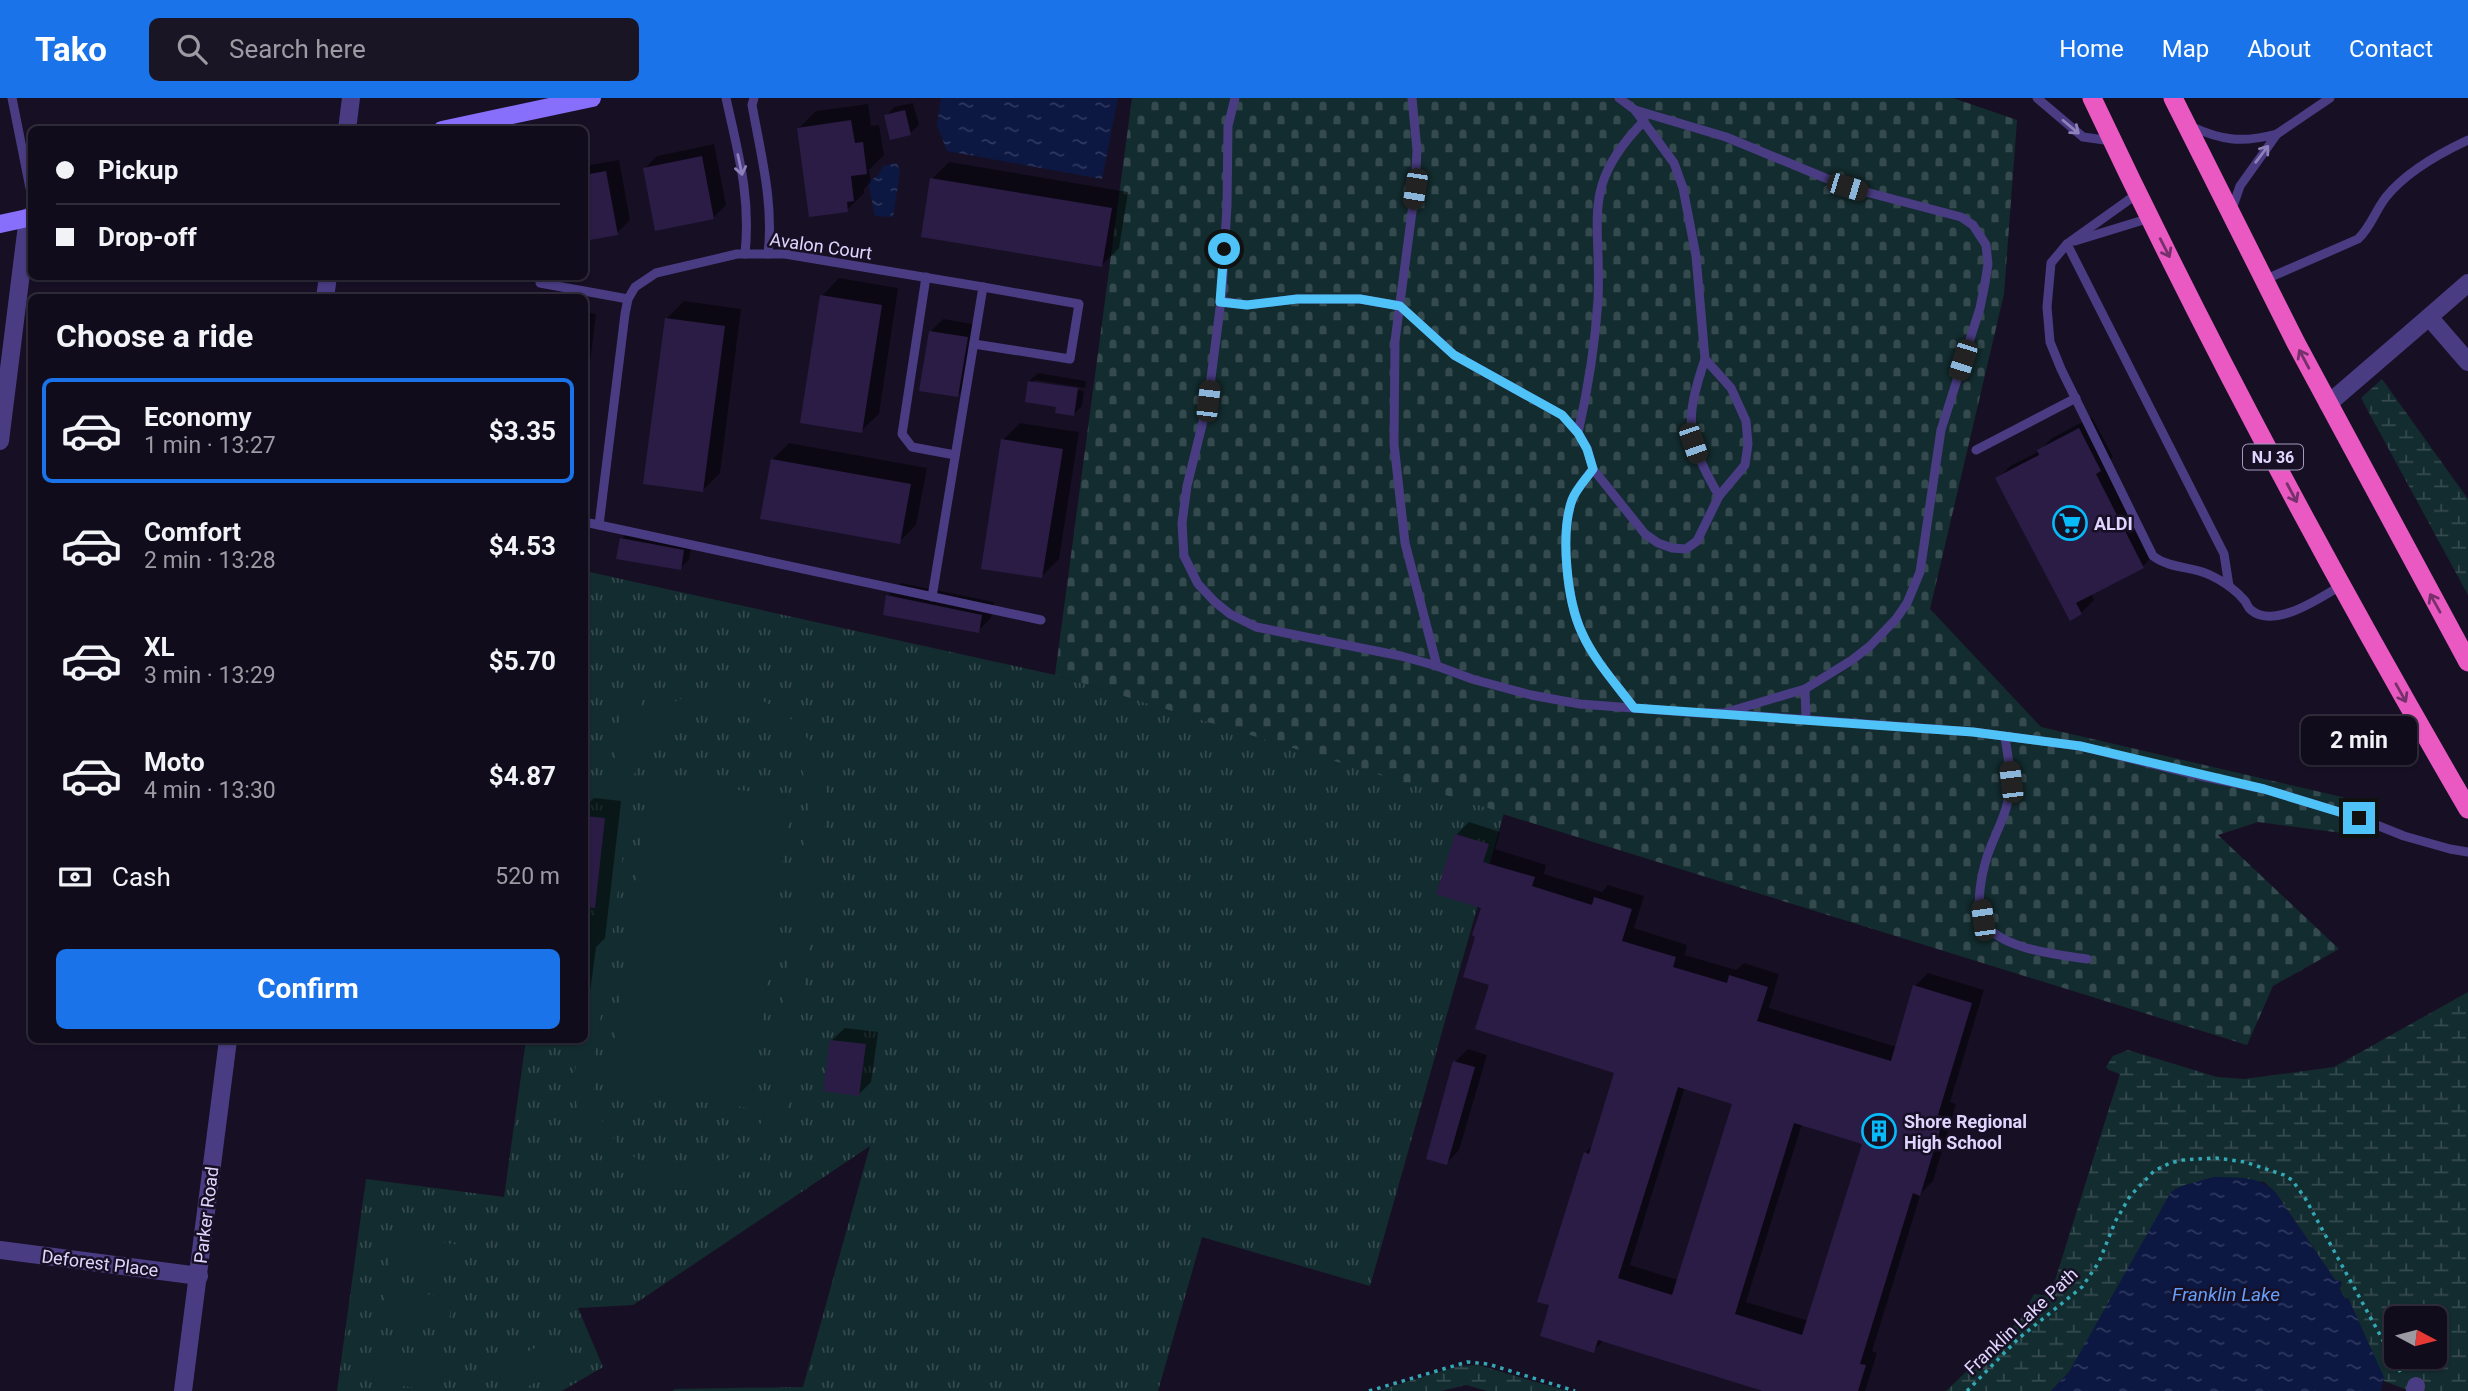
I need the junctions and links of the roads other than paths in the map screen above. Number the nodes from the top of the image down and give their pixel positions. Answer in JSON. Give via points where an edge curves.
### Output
{"nodes":[{"id":1,"x":12,"y":98,"type":"edge"},
{"id":2,"x":351,"y":98,"type":"edge"},
{"id":3,"x":592,"y":98,"type":"edge"},
{"id":4,"x":726,"y":98,"type":"edge"},
{"id":5,"x":754,"y":98,"type":"edge"},
{"id":6,"x":1235,"y":98,"type":"edge"},
{"id":7,"x":1412,"y":98,"type":"edge"},
{"id":8,"x":1619,"y":98,"type":"edge"},
{"id":9,"x":2037,"y":98,"type":"edge"},
{"id":10,"x":2092,"y":98,"type":"edge"},
{"id":11,"x":2173,"y":98,"type":"edge"},
{"id":12,"x":2330,"y":98,"type":"edge"},
{"id":13,"x":564,"y":101,"type":"edge"},
{"id":14,"x":529,"y":105,"type":"edge"},
{"id":15,"x":1635,"y":110,"type":"junction"},
{"id":16,"x":1644,"y":121,"type":"junction"},
{"id":17,"x":2186,"y":124,"type":"junction"},
{"id":18,"x":348,"y":126,"type":"edge"},
{"id":19,"x":456,"y":126,"type":"edge"},
{"id":20,"x":2277,"y":134,"type":"junction"},
{"id":21,"x":2468,"y":139,"type":"edge"},
{"id":22,"x":2113,"y":141,"type":"junction"},
{"id":23,"x":28,"y":178,"type":"edge"},
{"id":24,"x":2137,"y":194,"type":"junction"},
{"id":25,"x":2231,"y":214,"type":"junction"},
{"id":26,"x":28,"y":217,"type":"edge"},
{"id":27,"x":2150,"y":218,"type":"junction"},
{"id":28,"x":0,"y":224,"type":"edge"},
{"id":29,"x":28,"y":232,"type":"edge"},
{"id":30,"x":2067,"y":244,"type":"junction"},
{"id":31,"x":745,"y":254,"type":"junction"},
{"id":32,"x":768,"y":254,"type":"junction"},
{"id":33,"x":926,"y":277,"type":"junction"},
{"id":34,"x":2264,"y":280,"type":"junction"},
{"id":35,"x":2468,"y":283,"type":"edge"},
{"id":36,"x":540,"y":284,"type":"dead end"},
{"id":37,"x":983,"y":287,"type":"junction"},
{"id":38,"x":628,"y":299,"type":"junction"},
{"id":39,"x":1220,"y":302,"type":"junction"},
{"id":40,"x":1400,"y":306,"type":"junction"},
{"id":41,"x":2429,"y":317,"type":"junction"},
{"id":42,"x":974,"y":344,"type":"junction"},
{"id":43,"x":1705,"y":359,"type":"junction"},
{"id":44,"x":2468,"y":362,"type":"edge"},
{"id":45,"x":2076,"y":398,"type":"junction"},
{"id":46,"x":2328,"y":404,"type":"junction"},
{"id":47,"x":1578,"y":433,"type":"junction"},
{"id":48,"x":0,"y":441,"type":"edge"},
{"id":49,"x":1976,"y":450,"type":"dead end"},
{"id":50,"x":955,"y":455,"type":"junction"},
{"id":51,"x":1593,"y":469,"type":"junction"},
{"id":52,"x":1719,"y":496,"type":"junction"},
{"id":53,"x":588,"y":523,"type":"edge"},
{"id":54,"x":599,"y":525,"type":"junction"},
{"id":55,"x":2342,"y":585,"type":"junction"},
{"id":56,"x":2229,"y":586,"type":"junction"},
{"id":57,"x":932,"y":597,"type":"junction"},
{"id":58,"x":1041,"y":620,"type":"dead end"},
{"id":59,"x":2468,"y":662,"type":"edge"},
{"id":60,"x":1437,"y":666,"type":"junction"},
{"id":61,"x":1805,"y":689,"type":"junction"},
{"id":62,"x":1634,"y":708,"type":"junction"},
{"id":63,"x":1724,"y":713,"type":"junction"},
{"id":64,"x":1806,"y":719,"type":"junction"},
{"id":65,"x":2005,"y":737,"type":"junction"},
{"id":66,"x":2468,"y":809,"type":"edge"},
{"id":67,"x":2468,"y":852,"type":"edge"},
{"id":68,"x":2087,"y":959,"type":"dead end"},
{"id":69,"x":228,"y":1043,"type":"edge"},
{"id":70,"x":0,"y":1250,"type":"edge"},
{"id":71,"x":199,"y":1276,"type":"junction"},
{"id":72,"x":183,"y":1391,"type":"edge"}],
"edges":[{"from":1,"to":23,"type":"lane"},
{"from":2,"to":18,"type":"street"},
{"from":3,"to":13,"type":"main road"},
{"from":4,"to":31,"type":"lane","one_way":true,"via":[[747,196]]},
{"from":5,"to":32,"type":"lane","via":[[769,203]]},
{"from":6,"to":39,"type":"lane","via":[[1228,126]]},
{"from":7,"to":40,"type":"lane","via":[[1418,150]]},
{"from":8,"to":15,"type":"lane"},
{"from":9,"to":22,"type":"lane","one_way":true,"via":[[2084,137]]},
{"from":10,"to":22,"type":"highway","number":"NJ 36"},
{"from":11,"to":17,"type":"highway"},
{"from":12,"to":20,"type":"lane"},
{"from":13,"to":14,"type":"main road"},
{"from":14,"to":19,"type":"main road"},
{"from":15,"to":16,"type":"lane"},
{"from":15,"to":61,"type":"lane","via":[[1726,137],[1847,187],[1961,217],[1973,225],[1986,245],[1988,264],[1980,308],[1941,430],[1923,559],[1913,591],[1896,619],[1870,646]]},
{"from":16,"to":43,"type":"lane","via":[[1674,163],[1683,188],[1696,256]]},
{"from":16,"to":47,"type":"lane","via":[[1614,155],[1597,204],[1595,342]]},
{"from":17,"to":20,"type":"lane","via":[[2242,141]]},
{"from":17,"to":25,"type":"highway"},
{"from":25,"to":20,"type":"lane","one_way":true,"via":[[2245,178]]},
{"from":21,"to":34,"type":"lane","via":[[2438,154],[2389,194],[2358,239]]},
{"from":22,"to":24,"type":"highway","number":"NJ 36"},
{"from":24,"to":27,"type":"highway","number":"NJ 36"},
{"from":24,"to":30,"type":"lane"},
{"from":25,"to":34,"type":"highway"},
{"from":26,"to":28,"type":"main road"},
{"from":27,"to":30,"type":"lane"},
{"from":27,"to":55,"type":"highway","number":"NJ 36","one_way":true},
{"from":29,"to":48,"type":"street"},
{"from":30,"to":45,"type":"lane","via":[[2052,263],[2047,307],[2050,342]]},
{"from":30,"to":56,"type":"lane","via":[[2224,554]]},
{"from":31,"to":32,"type":"lane","name":"Avalon Court"},
{"from":31,"to":38,"type":"lane","name":"Avalon Court","via":[[656,272],[635,287]]},
{"from":32,"to":33,"type":"lane","name":"Avalon Court"},
{"from":33,"to":37,"type":"lane","name":"Avalon Court"},
{"from":33,"to":50,"type":"lane","via":[[902,434],[912,447]]},
{"from":46,"to":34,"type":"highway","one_way":true},
{"from":35,"to":41,"type":"street"},
{"from":36,"to":38,"type":"lane"},
{"from":37,"to":42,"type":"lane"},
{"from":37,"to":42,"type":"lane","name":"Avalon Court","via":[[1079,304],[1070,359]]},
{"from":38,"to":54,"type":"lane"},
{"from":39,"to":40,"type":"lane","via":[[1247,305],[1360,299]]},
{"from":39,"to":60,"type":"lane","via":[[1208,401],[1182,523],[1189,570],[1215,602],[1256,627]]},
{"from":40,"to":47,"type":"lane","via":[[1454,355],[1549,405]]},
{"from":40,"to":60,"type":"lane","via":[[1393,383],[1399,497],[1413,581]]},
{"from":41,"to":44,"type":"street"},
{"from":41,"to":46,"type":"street"},
{"from":42,"to":50,"type":"lane"},
{"from":43,"to":52,"type":"lane","via":[[1694,393],[1691,426],[1700,462]]},
{"from":43,"to":52,"type":"lane","via":[[1731,388],[1746,421],[1745,465]]},
{"from":45,"to":49,"type":"lane"},
{"from":45,"to":56,"type":"lane","via":[[2154,556],[2169,565],[2207,573]]},
{"from":59,"to":46,"type":"highway","one_way":true},
{"from":47,"to":51,"type":"lane"},
{"from":50,"to":57,"type":"lane"},
{"from":51,"to":52,"type":"lane","via":[[1645,534],[1672,548],[1686,549],[1697,541]]},
{"from":51,"to":62,"type":"lane","via":[[1572,499],[1569,513],[1569,585],[1582,633]]},
{"from":53,"to":54,"type":"lane"},
{"from":54,"to":57,"type":"lane"},
{"from":55,"to":56,"type":"lane","via":[[2291,613],[2278,615],[2251,610]]},
{"from":55,"to":66,"type":"highway","number":"NJ 36","one_way":true},
{"from":57,"to":58,"type":"lane"},
{"from":60,"to":62,"type":"lane","via":[[1531,695]]},
{"from":61,"to":63,"type":"lane"},
{"from":61,"to":64,"type":"lane"},
{"from":62,"to":63,"type":"lane"},
{"from":63,"to":64,"type":"lane"},
{"from":64,"to":65,"type":"lane"},
{"from":65,"to":67,"type":"lane","via":[[2080,746],[2264,789],[2404,836]]},
{"from":65,"to":68,"type":"lane","via":[[2011,782],[1979,893],[1983,920],[2016,945]]},
{"from":69,"to":71,"type":"street","name":"Parker Road"},
{"from":70,"to":71,"type":"street","name":"Deforest Place"},
{"from":71,"to":72,"type":"street","name":"Parker Road"}]}
